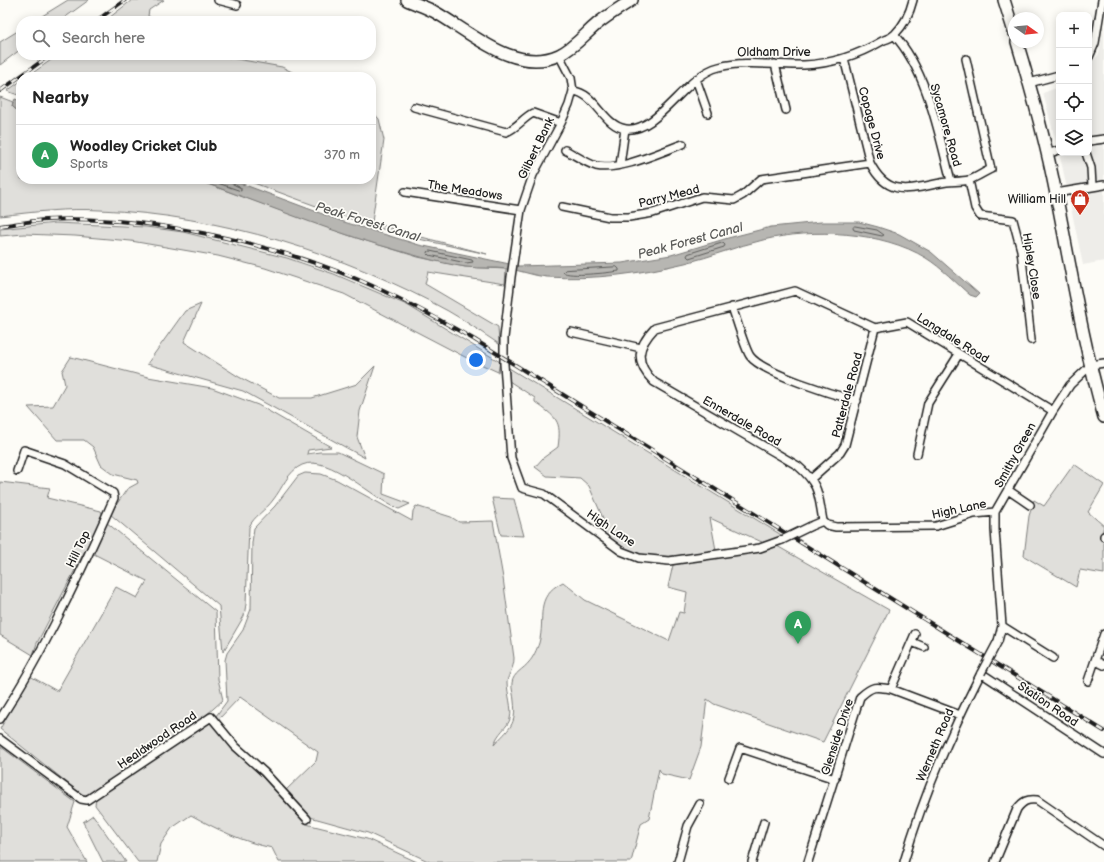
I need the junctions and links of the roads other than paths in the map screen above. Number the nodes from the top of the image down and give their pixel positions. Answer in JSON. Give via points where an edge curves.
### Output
{"nodes":[{"id":1,"x":407,"y":0,"type":"edge"},
{"id":2,"x":632,"y":0,"type":"edge"},
{"id":3,"x":913,"y":0,"type":"edge"},
{"id":4,"x":1004,"y":0,"type":"edge"},
{"id":5,"x":1102,"y":0,"type":"edge"},
{"id":6,"x":222,"y":1,"type":"edge"},
{"id":7,"x":237,"y":5,"type":"dead end"},
{"id":8,"x":1008,"y":13,"type":"edge"},
{"id":9,"x":894,"y":35,"type":"junction"},
{"id":10,"x":1019,"y":48,"type":"edge"},
{"id":11,"x":1092,"y":50,"type":"edge"},
{"id":12,"x":559,"y":55,"type":"junction"},
{"id":13,"x":844,"y":58,"type":"junction"},
{"id":14,"x":966,"y":59,"type":"dead end"},
{"id":15,"x":775,"y":64,"type":"junction"},
{"id":16,"x":1056,"y":76,"type":"edge"},
{"id":17,"x":696,"y":79,"type":"junction"},
{"id":18,"x":1029,"y":83,"type":"junction"},
{"id":19,"x":573,"y":91,"type":"junction"},
{"id":20,"x":414,"y":108,"type":"dead end"},
{"id":21,"x":786,"y":110,"type":"dead end"},
{"id":22,"x":708,"y":113,"type":"dead end"},
{"id":23,"x":561,"y":123,"type":"junction"},
{"id":24,"x":625,"y":129,"type":"junction"},
{"id":25,"x":1104,"y":139,"type":"edge"},
{"id":26,"x":1092,"y":141,"type":"edge"},
{"id":27,"x":684,"y":144,"type":"dead end"},
{"id":28,"x":565,"y":150,"type":"dead end"},
{"id":29,"x":1056,"y":151,"type":"edge"},
{"id":30,"x":1046,"y":154,"type":"junction"},
{"id":31,"x":1087,"y":156,"type":"edge"},
{"id":32,"x":870,"y":163,"type":"junction"},
{"id":33,"x":620,"y":165,"type":"junction"},
{"id":34,"x":968,"y":180,"type":"junction"},
{"id":35,"x":951,"y":181,"type":"junction"},
{"id":36,"x":1104,"y":185,"type":"edge"},
{"id":37,"x":1092,"y":186,"type":"junction"},
{"id":38,"x":405,"y":192,"type":"dead end"},
{"id":39,"x":1056,"y":193,"type":"junction"},
{"id":40,"x":562,"y":207,"type":"dead end"},
{"id":41,"x":521,"y":210,"type":"junction"},
{"id":42,"x":511,"y":277,"type":"joint"},
{"id":43,"x":732,"y":307,"type":"junction"},
{"id":44,"x":876,"y":328,"type":"junction"},
{"id":45,"x":571,"y":332,"type":"dead end"},
{"id":46,"x":1031,"y":340,"type":"dead end"},
{"id":47,"x":641,"y":348,"type":"junction"},
{"id":48,"x":959,"y":354,"type":"junction"},
{"id":49,"x":1104,"y":362,"type":"edge"},
{"id":50,"x":1091,"y":365,"type":"junction"},
{"id":51,"x":1101,"y":396,"type":"edge"},
{"id":52,"x":857,"y":401,"type":"junction"},
{"id":53,"x":1052,"y":410,"type":"junction"},
{"id":54,"x":1104,"y":416,"type":"edge"},
{"id":55,"x":917,"y":454,"type":"dead end"},
{"id":56,"x":17,"y":471,"type":"dead end"},
{"id":57,"x":812,"y":478,"type":"junction"},
{"id":58,"x":1008,"y":490,"type":"junction"},
{"id":59,"x":1030,"y":505,"type":"dead end"},
{"id":60,"x":995,"y":512,"type":"junction"},
{"id":61,"x":823,"y":521,"type":"junction"},
{"id":62,"x":1002,"y":626,"type":"junction"},
{"id":63,"x":915,"y":634,"type":"dead end"},
{"id":64,"x":1104,"y":634,"type":"edge"},
{"id":65,"x":912,"y":642,"type":"junction"},
{"id":66,"x":924,"y":647,"type":"dead end"},
{"id":67,"x":1053,"y":658,"type":"dead end"},
{"id":68,"x":1096,"y":661,"type":"junction"},
{"id":69,"x":1104,"y":665,"type":"edge"},
{"id":70,"x":980,"y":673,"type":"junction"},
{"id":71,"x":1088,"y":680,"type":"dead end"},
{"id":72,"x":891,"y":689,"type":"junction"},
{"id":73,"x":960,"y":715,"type":"junction"},
{"id":74,"x":0,"y":719,"type":"edge"},
{"id":75,"x":0,"y":739,"type":"edge"},
{"id":76,"x":1104,"y":754,"type":"edge"},
{"id":77,"x":729,"y":778,"type":"dead end"},
{"id":78,"x":835,"y":779,"type":"junction"},
{"id":79,"x":700,"y":804,"type":"dead end"},
{"id":80,"x":307,"y":819,"type":"dead end"},
{"id":81,"x":764,"y":822,"type":"dead end"},
{"id":82,"x":1104,"y":846,"type":"edge"},
{"id":83,"x":678,"y":862,"type":"edge"},
{"id":84,"x":752,"y":862,"type":"edge"},
{"id":85,"x":808,"y":862,"type":"edge"},
{"id":86,"x":904,"y":862,"type":"edge"},
{"id":87,"x":996,"y":862,"type":"edge"}],
"edges":[{"from":1,"to":12,"type":"main road","via":[[432,11],[484,43],[516,57],[536,61]]},
{"from":2,"to":12,"type":"main road","via":[[598,23]]},
{"from":3,"to":9,"type":"street","name":"Oldham Drive","via":[[906,20]]},
{"from":4,"to":8,"type":"main road"},
{"from":5,"to":11,"type":"street"},
{"from":6,"to":7,"type":"street"},
{"from":9,"to":13,"type":"street","name":"Oldham Drive","via":[[869,49]]},
{"from":9,"to":35,"type":"street","name":"Sycamore Road","via":[[903,44],[923,84],[935,116]]},
{"from":10,"to":18,"type":"main road"},
{"from":12,"to":19,"type":"street"},
{"from":13,"to":15,"type":"street","name":"Oldham Drive","via":[[804,65]]},
{"from":13,"to":32,"type":"street","name":"Copage Drive"},
{"from":14,"to":34,"type":"street","name":"Copage Drive","via":[[991,169]]},
{"from":15,"to":17,"type":"street","name":"Oldham Drive","via":[[732,64],[712,68]]},
{"from":15,"to":21,"type":"street"},
{"from":16,"to":18,"type":"street"},
{"from":17,"to":22,"type":"street"},
{"from":17,"to":24,"type":"street","name":"Oldham Drive","via":[[651,122],[638,128]]},
{"from":18,"to":30,"type":"main road"},
{"from":19,"to":23,"type":"street","name":"Gilbert Bank"},
{"from":19,"to":24,"type":"street","via":[[579,91],[613,124]]},
{"from":20,"to":23,"type":"street","via":[[506,132],[533,113]]},
{"from":23,"to":41,"type":"street","name":"Gilbert Bank","via":[[533,175]]},
{"from":24,"to":33,"type":"street"},
{"from":25,"to":26,"type":"street"},
{"from":27,"to":33,"type":"street"},
{"from":28,"to":33,"type":"street","via":[[595,165]]},
{"from":29,"to":30,"type":"street"},
{"from":30,"to":39,"type":"main road"},
{"from":31,"to":37,"type":"street"},
{"from":32,"to":35,"type":"street","name":"Copage Drive","via":[[883,182],[906,190]]},
{"from":32,"to":40,"type":"street","name":"Parry Mead","via":[[761,179],[734,200],[702,197],[653,213],[628,217],[610,217]]},
{"from":34,"to":35,"type":"street","name":"Copage Drive"},
{"from":34,"to":46,"type":"street","name":"Hipley Close","via":[[975,208],[980,216],[1013,220],[1021,250]]},
{"from":36,"to":37,"type":"street"},
{"from":37,"to":39,"type":"street"},
{"from":38,"to":41,"type":"street","name":"The Meadows"},
{"from":39,"to":50,"type":"main road"},
{"from":41,"to":42,"type":"street","name":"Gilbert Bank"},
{"from":42,"to":61,"type":"street","name":"High Lane","bridge":true,"via":[[504,338],[504,364],[510,458],[522,488],[544,494],[621,550],[639,558],[669,561],[760,548]]},
{"from":43,"to":44,"type":"street","via":[[795,291]]},
{"from":43,"to":47,"type":"street","via":[[655,328],[645,338]]},
{"from":43,"to":52,"type":"street","via":[[750,356],[761,365],[817,389]]},
{"from":44,"to":48,"type":"street","name":"Langdale Road","via":[[907,322]]},
{"from":44,"to":52,"type":"street","name":"Patterdale Road"},
{"from":45,"to":47,"type":"street"},
{"from":47,"to":57,"type":"street","name":"Ennerdale Road","via":[[640,358],[644,373],[654,382],[798,466]]},
{"from":48,"to":53,"type":"street","name":"Langdale Road"},
{"from":48,"to":55,"type":"street","via":[[928,403]]},
{"from":49,"to":50,"type":"street"},
{"from":50,"to":51,"type":"main road"},
{"from":50,"to":53,"type":"street","name":"Smithy Green","via":[[1070,385]]},
{"from":51,"to":54,"type":"main road"},
{"from":52,"to":57,"type":"street","name":"Patterdale Road","via":[[845,445],[840,453]]},
{"from":53,"to":58,"type":"street","name":"Smithy Green"},
{"from":56,"to":74,"type":"street","name":"Hill Top","via":[[24,450],[65,464],[113,493],[114,498],[34,662]]},
{"from":57,"to":61,"type":"street","via":[[817,488]]},
{"from":58,"to":59,"type":"street"},
{"from":58,"to":60,"type":"street","name":"Smithy Green"},
{"from":60,"to":61,"type":"street","name":"High Lane","via":[[974,514],[936,526],[836,527]]},
{"from":60,"to":62,"type":"street"},
{"from":62,"to":67,"type":"street"},
{"from":62,"to":70,"type":"street","name":"Werneth Road","bridge":true,"via":[[998,641]]},
{"from":63,"to":65,"type":"street"},
{"from":64,"to":68,"type":"street"},
{"from":65,"to":66,"type":"street"},
{"from":65,"to":72,"type":"street"},
{"from":68,"to":69,"type":"street"},
{"from":68,"to":71,"type":"street"},
{"from":70,"to":73,"type":"street","name":"Werneth Road"},
{"from":70,"to":76,"type":"street","name":"Station Road"},
{"from":72,"to":73,"type":"street","name":"Glenside Drive"},
{"from":72,"to":78,"type":"street","name":"Glenside Drive","via":[[871,688],[860,697]]},
{"from":73,"to":86,"type":"street","name":"Werneth Road","via":[[922,804]]},
{"from":75,"to":80,"type":"street","name":"Healdwood Road","via":[[81,799],[87,800],[211,717],[235,746],[264,772]]},
{"from":77,"to":78,"type":"street","via":[[740,748]]},
{"from":78,"to":85,"type":"street","name":"Glenside Drive"},
{"from":79,"to":83,"type":"street","via":[[690,821]]},
{"from":81,"to":84,"type":"street"},
{"from":82,"to":87,"type":"street","via":[[1037,800],[1028,799],[1017,809]]}]}
